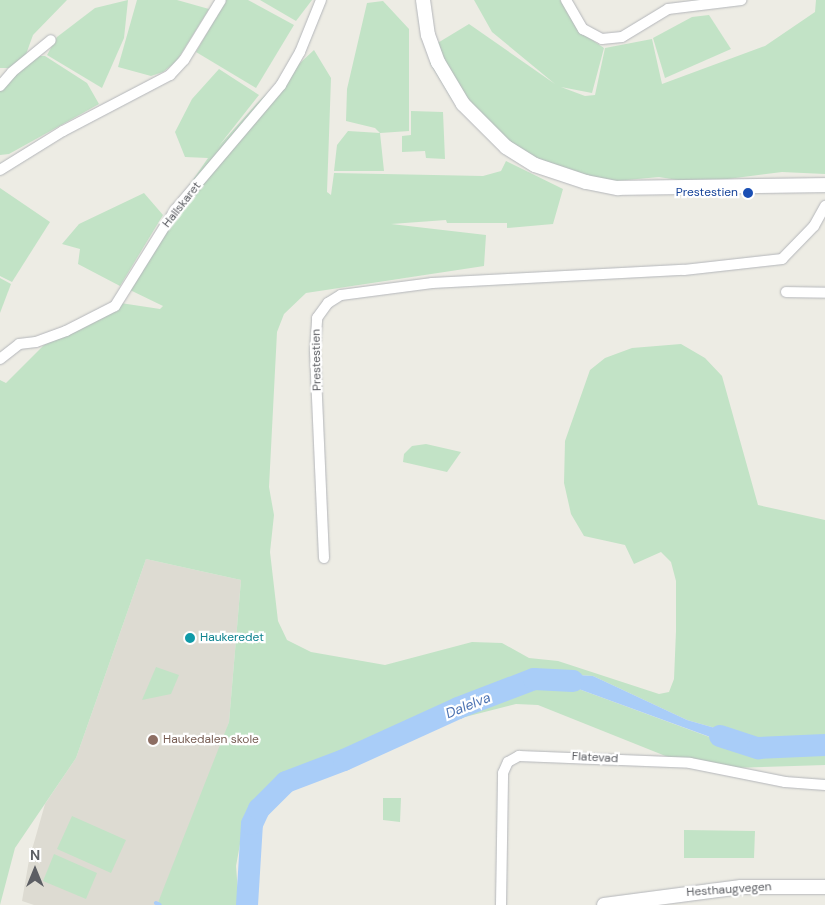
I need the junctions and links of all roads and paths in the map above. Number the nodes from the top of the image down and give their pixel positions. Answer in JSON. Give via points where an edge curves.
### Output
{"nodes":[{"id":1,"x":221,"y":0,"type":"edge"},
{"id":2,"x":322,"y":0,"type":"edge"},
{"id":3,"x":423,"y":0,"type":"edge"},
{"id":4,"x":566,"y":0,"type":"edge"},
{"id":5,"x":741,"y":0,"type":"edge"},
{"id":6,"x":52,"y":40,"type":"dead end"},
{"id":7,"x":0,"y":86,"type":"edge"},
{"id":8,"x":0,"y":170,"type":"edge"},
{"id":9,"x":825,"y":185,"type":"edge"},
{"id":10,"x":825,"y":206,"type":"edge"},
{"id":11,"x":786,"y":292,"type":"dead end"},
{"id":12,"x":825,"y":293,"type":"edge"},
{"id":13,"x":0,"y":359,"type":"edge"},
{"id":14,"x":324,"y":558,"type":"dead end"},
{"id":15,"x":825,"y":784,"type":"edge"},
{"id":16,"x":825,"y":887,"type":"edge"},
{"id":17,"x":501,"y":905,"type":"edge"},
{"id":18,"x":604,"y":905,"type":"edge"}],
"edges":[{"from":1,"to":8,"type":"street","via":[[184,60],[170,75],[63,131]]},
{"from":2,"to":13,"type":"street","name":"Hallskaret","via":[[300,52],[281,85],[175,210],[115,306],[36,342],[19,344]]},
{"from":3,"to":9,"type":"main road","via":[[428,35],[438,62],[462,104],[506,147],[535,165],[577,180],[618,188]]},
{"from":4,"to":5,"type":"street","via":[[583,29],[602,39],[622,37],[668,9]]},
{"from":6,"to":7,"type":"street","via":[[12,72]]},
{"from":10,"to":14,"type":"street","name":"Prestestien","via":[[814,226],[782,259],[684,270],[432,283],[341,295],[328,303],[317,318],[315,350]]},
{"from":11,"to":12,"type":"street"},
{"from":15,"to":17,"type":"street","name":"Flatevad","via":[[785,782],[690,763],[519,756],[508,762],[503,773]]},
{"from":16,"to":18,"type":"main road","name":"Hesthaugvegen","via":[[741,887]]}]}
